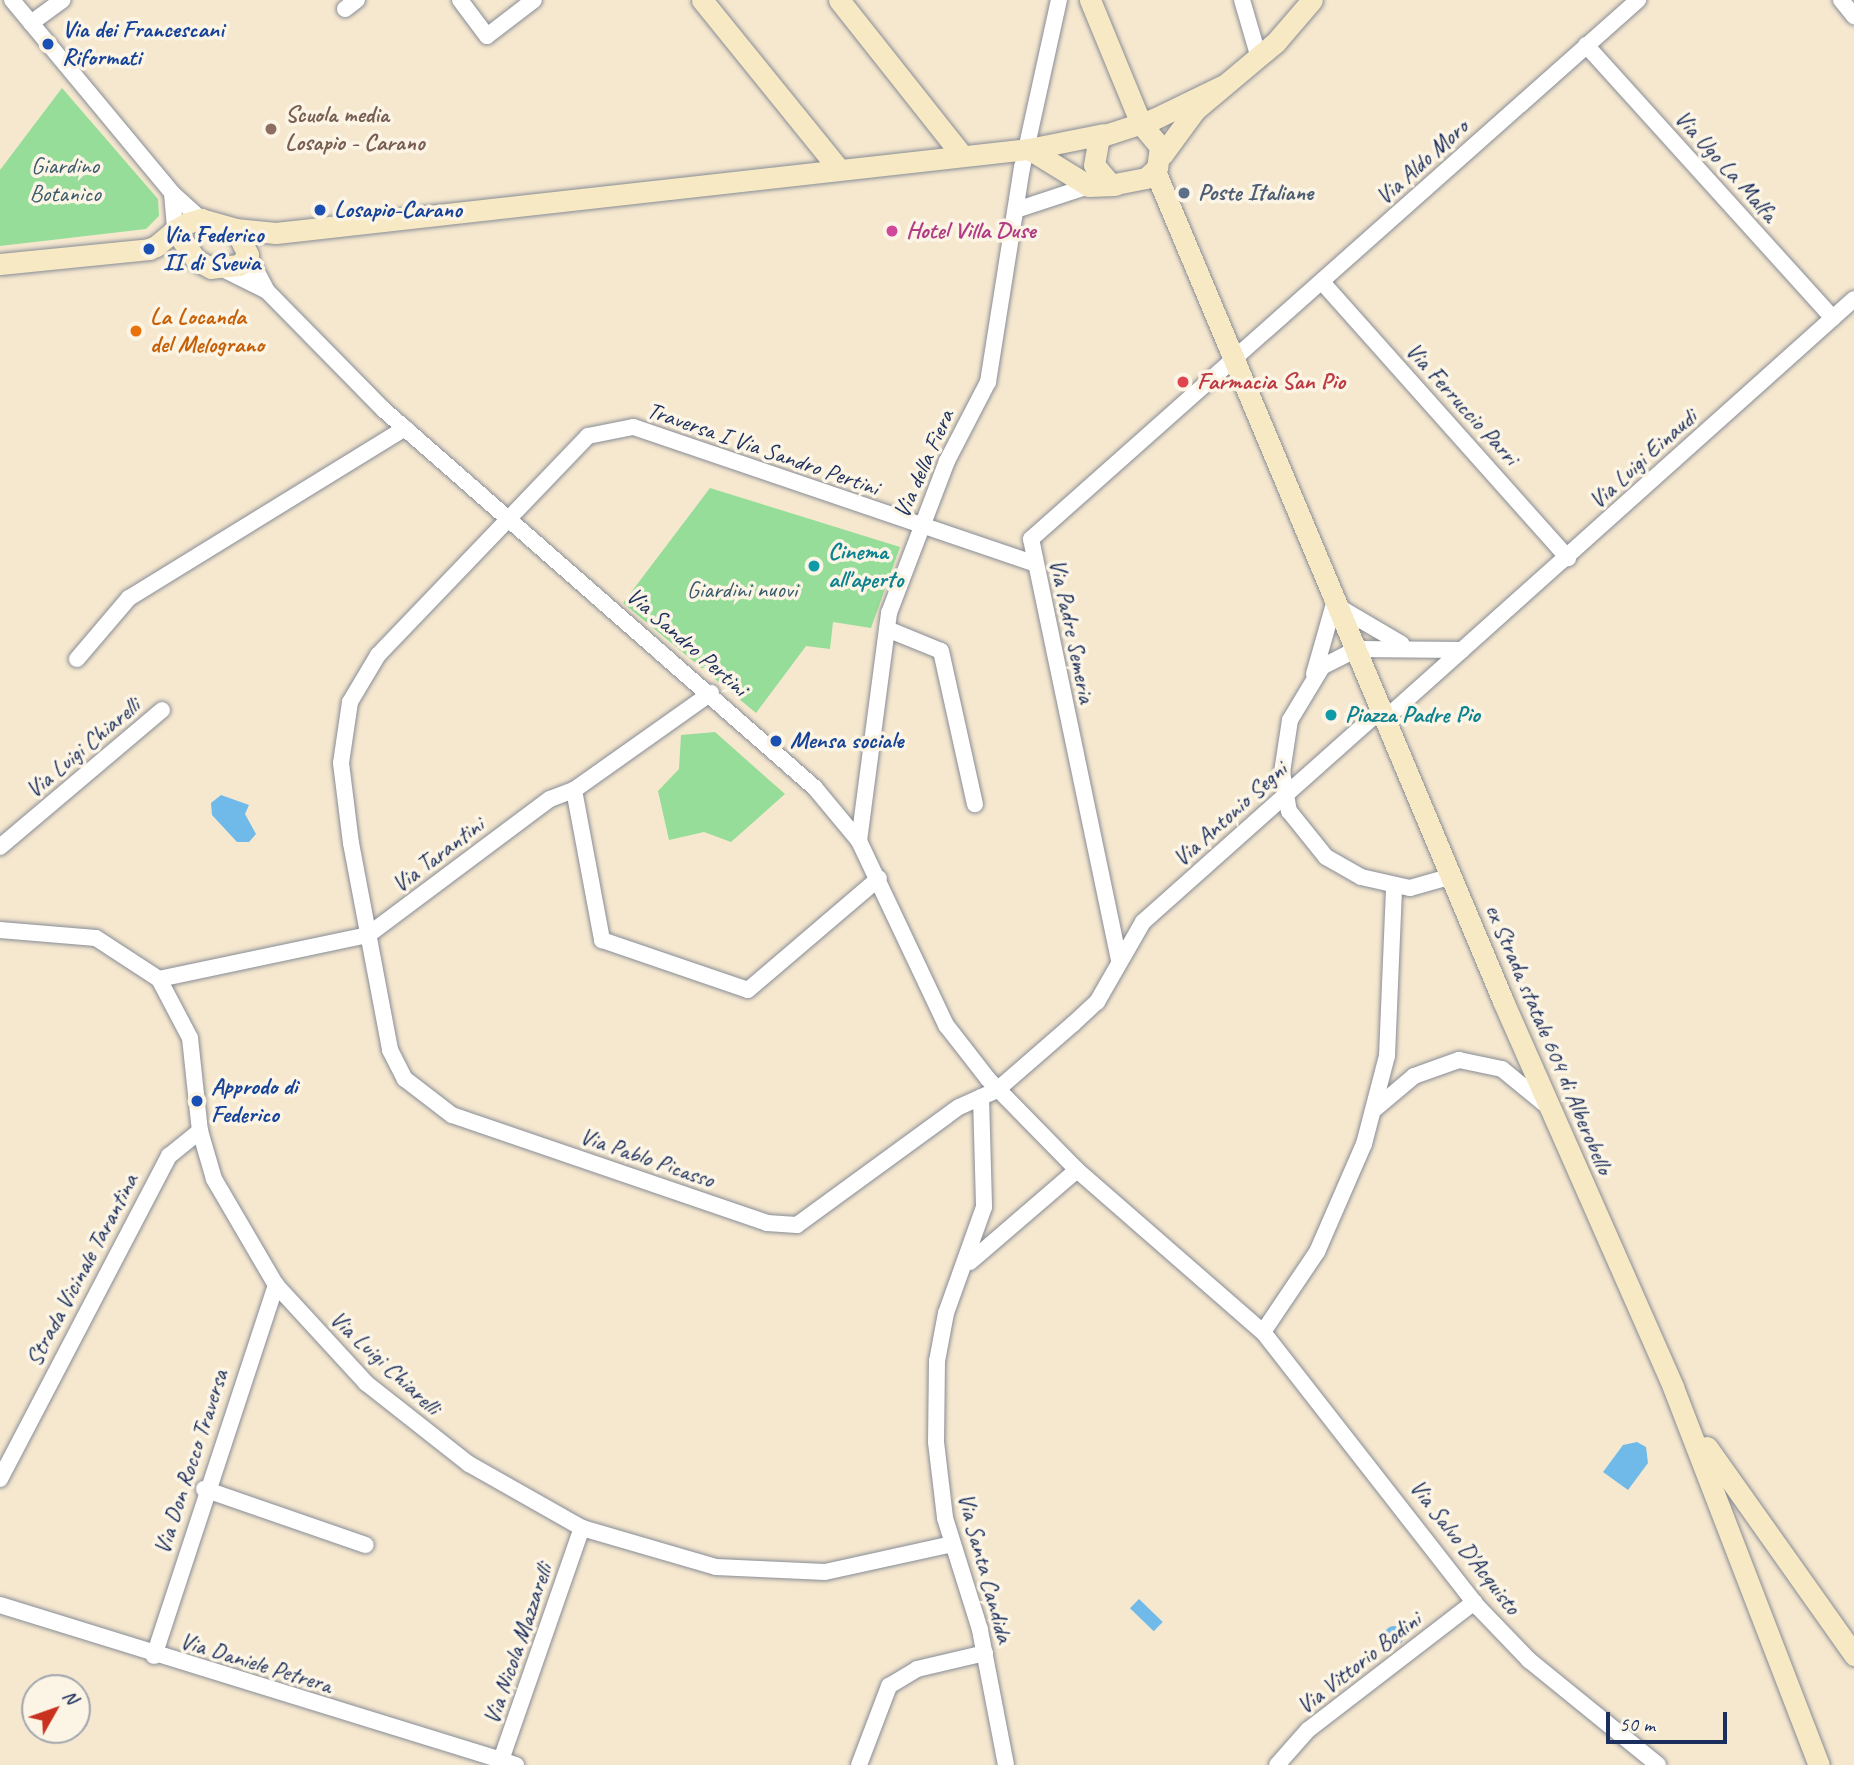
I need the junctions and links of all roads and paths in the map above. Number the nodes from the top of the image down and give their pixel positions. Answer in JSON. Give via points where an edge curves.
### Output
{"nodes":[{"id":1,"x":12,"y":0,"type":"edge"},
{"id":2,"x":62,"y":0,"type":"edge"},
{"id":3,"x":460,"y":0,"type":"edge"},
{"id":4,"x":534,"y":0,"type":"edge"},
{"id":5,"x":702,"y":0,"type":"edge"},
{"id":6,"x":839,"y":0,"type":"edge"},
{"id":7,"x":1059,"y":0,"type":"edge"},
{"id":8,"x":1090,"y":0,"type":"edge"},
{"id":9,"x":1242,"y":0,"type":"edge"},
{"id":10,"x":1312,"y":0,"type":"edge"},
{"id":11,"x":1638,"y":0,"type":"edge"},
{"id":12,"x":1842,"y":0,"type":"edge"},
{"id":13,"x":1854,"y":16,"type":"edge"},
{"id":14,"x":31,"y":23,"type":"junction"},
{"id":15,"x":1586,"y":45,"type":"junction"},
{"id":16,"x":1259,"y":58,"type":"junction"},
{"id":17,"x":1224,"y":85,"type":"junction"},
{"id":18,"x":1141,"y":124,"type":"junction"},
{"id":19,"x":1104,"y":134,"type":"junction"},
{"id":20,"x":1029,"y":149,"type":"junction"},
{"id":21,"x":962,"y":155,"type":"junction"},
{"id":22,"x":1158,"y":163,"type":"junction"},
{"id":23,"x":837,"y":167,"type":"junction"},
{"id":24,"x":1089,"y":186,"type":"junction"},
{"id":25,"x":1115,"y":186,"type":"junction"},
{"id":26,"x":172,"y":193,"type":"junction"},
{"id":27,"x":1016,"y":210,"type":"junction"},
{"id":28,"x":201,"y":219,"type":"junction"},
{"id":29,"x":234,"y":229,"type":"junction"},
{"id":30,"x":175,"y":230,"type":"junction"},
{"id":31,"x":276,"y":233,"type":"junction"},
{"id":32,"x":156,"y":246,"type":"junction"},
{"id":33,"x":248,"y":252,"type":"junction"},
{"id":34,"x":196,"y":260,"type":"junction"},
{"id":35,"x":0,"y":264,"type":"edge"},
{"id":36,"x":223,"y":269,"type":"junction"},
{"id":37,"x":1322,"y":282,"type":"junction"},
{"id":38,"x":267,"y":291,"type":"junction"},
{"id":39,"x":1854,"y":299,"type":"edge"},
{"id":40,"x":1833,"y":318,"type":"junction"},
{"id":41,"x":1237,"y":358,"type":"junction"},
{"id":42,"x":405,"y":428,"type":"junction"},
{"id":43,"x":508,"y":520,"type":"junction"},
{"id":44,"x":919,"y":527,"type":"junction"},
{"id":45,"x":1567,"y":558,"type":"junction"},
{"id":46,"x":1033,"y":563,"type":"junction"},
{"id":47,"x":1339,"y":602,"type":"junction"},
{"id":48,"x":887,"y":629,"type":"junction"},
{"id":49,"x":1404,"y":645,"type":"junction"},
{"id":50,"x":1357,"y":649,"type":"junction"},
{"id":51,"x":1462,"y":650,"type":"junction"},
{"id":52,"x":77,"y":659,"type":"dead end"},
{"id":53,"x":1313,"y":676,"type":"junction"},
{"id":54,"x":711,"y":693,"type":"junction"},
{"id":55,"x":162,"y":710,"type":"dead end"},
{"id":56,"x":1384,"y":714,"type":"junction"},
{"id":57,"x":574,"y":790,"type":"junction"},
{"id":58,"x":1283,"y":796,"type":"junction"},
{"id":59,"x":975,"y":804,"type":"dead end"},
{"id":60,"x":859,"y":841,"type":"junction"},
{"id":61,"x":0,"y":847,"type":"edge"},
{"id":62,"x":1452,"y":876,"type":"junction"},
{"id":63,"x":879,"y":878,"type":"junction"},
{"id":64,"x":1394,"y":888,"type":"junction"},
{"id":65,"x":0,"y":930,"type":"edge"},
{"id":66,"x":368,"y":935,"type":"junction"},
{"id":67,"x":1119,"y":960,"type":"junction"},
{"id":68,"x":159,"y":979,"type":"junction"},
{"id":69,"x":997,"y":1090,"type":"junction"},
{"id":70,"x":981,"y":1097,"type":"junction"},
{"id":71,"x":1549,"y":1107,"type":"junction"},
{"id":72,"x":1373,"y":1111,"type":"junction"},
{"id":73,"x":200,"y":1132,"type":"junction"},
{"id":74,"x":1077,"y":1170,"type":"junction"},
{"id":75,"x":964,"y":1268,"type":"junction"},
{"id":76,"x":276,"y":1285,"type":"junction"},
{"id":77,"x":1263,"y":1332,"type":"junction"},
{"id":78,"x":1673,"y":1387,"type":"junction"},
{"id":79,"x":0,"y":1479,"type":"edge"},
{"id":80,"x":204,"y":1489,"type":"junction"},
{"id":81,"x":582,"y":1528,"type":"junction"},
{"id":82,"x":952,"y":1544,"type":"junction"},
{"id":83,"x":366,"y":1545,"type":"dead end"},
{"id":84,"x":1474,"y":1602,"type":"junction"},
{"id":85,"x":0,"y":1605,"type":"edge"},
{"id":86,"x":985,"y":1653,"type":"junction"},
{"id":87,"x":1854,"y":1655,"type":"edge"},
{"id":88,"x":153,"y":1656,"type":"junction"},
{"id":89,"x":508,"y":1762,"type":"edge"},
{"id":90,"x":859,"y":1765,"type":"edge"},
{"id":91,"x":1006,"y":1765,"type":"edge"},
{"id":92,"x":1277,"y":1765,"type":"edge"},
{"id":93,"x":1658,"y":1765,"type":"edge"},
{"id":94,"x":1819,"y":1765,"type":"edge"}],
"edges":[{"from":1,"to":14,"type":"street"},
{"from":2,"to":14,"type":"street"},
{"from":3,"to":4,"type":"street","via":[[487,36]]},
{"from":5,"to":23,"type":"main road"},
{"from":6,"to":21,"type":"main road"},
{"from":7,"to":20,"type":"street","name":"Via della Fiera"},
{"from":8,"to":18,"type":"main road"},
{"from":9,"to":16,"type":"street"},
{"from":10,"to":16,"type":"main road"},
{"from":11,"to":15,"type":"street","name":"Via Aldo Moro"},
{"from":12,"to":13,"type":"street"},
{"from":14,"to":26,"type":"street"},
{"from":15,"to":37,"type":"street","name":"Via Aldo Moro"},
{"from":15,"to":40,"type":"street","name":"Via Ugo La Malfa"},
{"from":16,"to":17,"type":"main road"},
{"from":17,"to":18,"type":"main road"},
{"from":17,"to":22,"type":"main road","via":[[1183,123]]},
{"from":18,"to":19,"type":"main road"},
{"from":18,"to":22,"type":"main road","via":[[1154,134]]},
{"from":19,"to":20,"type":"main road"},
{"from":19,"to":25,"type":"main road","via":[[1092,158]]},
{"from":20,"to":21,"type":"main road"},
{"from":20,"to":24,"type":"main road"},
{"from":20,"to":27,"type":"street","name":"Via della Fiera"},
{"from":21,"to":23,"type":"main road"},
{"from":22,"to":25,"type":"main road"},
{"from":22,"to":41,"type":"main road","name":"ex Strada statale 604 di Alberobello"},
{"from":23,"to":31,"type":"main road"},
{"from":24,"to":25,"type":"main road"},
{"from":24,"to":27,"type":"street"},
{"from":26,"to":28,"type":"street"},
{"from":26,"to":30,"type":"street"},
{"from":27,"to":44,"type":"street","name":"Via della Fiera","via":[[988,382]]},
{"from":28,"to":29,"type":"main road"},
{"from":28,"to":30,"type":"main road"},
{"from":29,"to":31,"type":"main road"},
{"from":29,"to":33,"type":"main road"},
{"from":30,"to":32,"type":"main road"},
{"from":30,"to":34,"type":"main road"},
{"from":31,"to":33,"type":"main road"},
{"from":32,"to":34,"type":"main road"},
{"from":32,"to":35,"type":"main road"},
{"from":33,"to":36,"type":"main road"},
{"from":33,"to":38,"type":"street"},
{"from":34,"to":36,"type":"main road"},
{"from":36,"to":38,"type":"street"},
{"from":37,"to":41,"type":"street","name":"Via Aldo Moro"},
{"from":37,"to":45,"type":"street","name":"Via Ferruccio Parri"},
{"from":38,"to":42,"type":"street","name":"Via Sandro Pertini"},
{"from":39,"to":40,"type":"street","name":"Via Luigi Einaudi"},
{"from":40,"to":45,"type":"street","name":"Via Luigi Einaudi"},
{"from":41,"to":46,"type":"street","name":"Via Padre Semeria","via":[[1037,530],[1031,539]]},
{"from":41,"to":47,"type":"main road","name":"ex Strada statale 604 di Alberobello"},
{"from":42,"to":43,"type":"street","name":"Via Sandro Pertini"},
{"from":42,"to":52,"type":"street","via":[[129,598]]},
{"from":43,"to":44,"type":"street","name":"Traversa I Via Sandro Pertini","via":[[588,436],[633,427]]},
{"from":43,"to":54,"type":"street","name":"Via Sandro Pertini"},
{"from":43,"to":66,"type":"street","name":"Traversa I Via Sandro Pertini","via":[[377,654],[350,702],[341,763]]},
{"from":44,"to":46,"type":"street","name":"Traversa I Via Sandro Pertini"},
{"from":44,"to":48,"type":"street","name":"Via della Fiera"},
{"from":45,"to":51,"type":"street","name":"Via Luigi Einaudi"},
{"from":46,"to":67,"type":"street","name":"Via Padre Semeria"},
{"from":47,"to":49,"type":"street"},
{"from":47,"to":50,"type":"main road","name":"ex Strada statale 604 di Alberobello"},
{"from":47,"to":53,"type":"street"},
{"from":48,"to":59,"type":"street","via":[[941,651]]},
{"from":48,"to":60,"type":"street","name":"Via della Fiera"},
{"from":49,"to":50,"type":"street"},
{"from":49,"to":51,"type":"street"},
{"from":50,"to":53,"type":"street"},
{"from":50,"to":56,"type":"main road","name":"ex Strada statale 604 di Alberobello"},
{"from":51,"to":56,"type":"street","name":"Via Luigi Einaudi"},
{"from":53,"to":58,"type":"street","via":[[1290,720]]},
{"from":54,"to":57,"type":"street","name":"Via Tarantini"},
{"from":54,"to":60,"type":"street","name":"Via Sandro Pertini","via":[[794,767]]},
{"from":55,"to":61,"type":"street","name":"Via Luigi Chiarelli"},
{"from":56,"to":58,"type":"street","name":"Via Antonio Segni"},
{"from":56,"to":62,"type":"main road","name":"ex Strada statale 604 di Alberobello"},
{"from":57,"to":63,"type":"street","via":[[602,940],[748,990]]},
{"from":57,"to":66,"type":"street","name":"Via Tarantini","via":[[550,799]]},
{"from":58,"to":64,"type":"street","via":[[1294,820],[1326,857]]},
{"from":58,"to":67,"type":"street","name":"Via Antonio Segni","via":[[1143,922]]},
{"from":60,"to":63,"type":"street","name":"Via Sandro Pertini"},
{"from":62,"to":64,"type":"street"},
{"from":62,"to":71,"type":"main road","name":"ex Strada statale 604 di Alberobello"},
{"from":63,"to":69,"type":"street","name":"Via Sandro Pertini","via":[[946,1025]]},
{"from":64,"to":72,"type":"street","via":[[1392,1013]]},
{"from":65,"to":68,"type":"street","name":"Via Luigi Chiarelli","via":[[96,938]]},
{"from":66,"to":68,"type":"street","name":"Via Tarantini"},
{"from":66,"to":70,"type":"street","name":"Via Pablo Picasso","via":[[390,1050],[405,1079],[426,1099],[452,1115],[767,1223],[805,1221]]},
{"from":67,"to":69,"type":"street","name":"Via Antonio Segni","via":[[1097,1002]]},
{"from":68,"to":73,"type":"street","name":"Via Luigi Chiarelli","via":[[190,1038]]},
{"from":69,"to":70,"type":"street","name":"Via Pablo Picasso"},
{"from":69,"to":74,"type":"street","name":"Via Salvo D'Acquisto"},
{"from":70,"to":75,"type":"street","name":"Via Santa Candida","via":[[985,1207]]},
{"from":71,"to":72,"type":"street","via":[[1502,1069],[1459,1060],[1414,1076]]},
{"from":71,"to":78,"type":"main road","name":"ex Strada statale 604 di Alberobello"},
{"from":72,"to":77,"type":"street","via":[[1323,1240]]},
{"from":73,"to":76,"type":"street","name":"Via Luigi Chiarelli","via":[[214,1179]]},
{"from":73,"to":79,"type":"street","name":"Strada Vicinale Tarantina","via":[[169,1156]]},
{"from":74,"to":75,"type":"street"},
{"from":74,"to":77,"type":"street","name":"Via Salvo D'Acquisto"},
{"from":75,"to":82,"type":"street","name":"Via Santa Candida","via":[[946,1313],[934,1397],[940,1489]]},
{"from":76,"to":80,"type":"street","name":"Via Don Rocco Traversa"},
{"from":76,"to":81,"type":"street","name":"Via Luigi Chiarelli","via":[[366,1383],[434,1439]]},
{"from":77,"to":84,"type":"street","name":"Via Salvo D'Acquisto"},
{"from":78,"to":87,"type":"main road","name":"ex Strada statale 604 di Alberobello","via":[[1720,1469]]},
{"from":78,"to":94,"type":"main road","name":"ex Strada statale 604 di Alberobello"},
{"from":80,"to":83,"type":"street"},
{"from":80,"to":88,"type":"street","name":"Via Don Rocco Traversa"},
{"from":81,"to":82,"type":"street","name":"Via Luigi Chiarelli","via":[[688,1560],[757,1573],[847,1569]]},
{"from":81,"to":89,"type":"street","name":"Via Nicola Mazzarelli"},
{"from":82,"to":86,"type":"street","name":"Via Santa Candida"},
{"from":84,"to":92,"type":"street","name":"Via Vittorio Bodini","via":[[1308,1730]]},
{"from":84,"to":93,"type":"street","name":"Via Salvo D'Acquisto","via":[[1529,1660]]},
{"from":85,"to":88,"type":"street","name":"Via Daniele Petrera"},
{"from":86,"to":90,"type":"street","via":[[917,1669],[889,1686]]},
{"from":86,"to":91,"type":"street","name":"Via Santa Candida"},
{"from":88,"to":89,"type":"street","name":"Via Daniele Petrera"}]}
